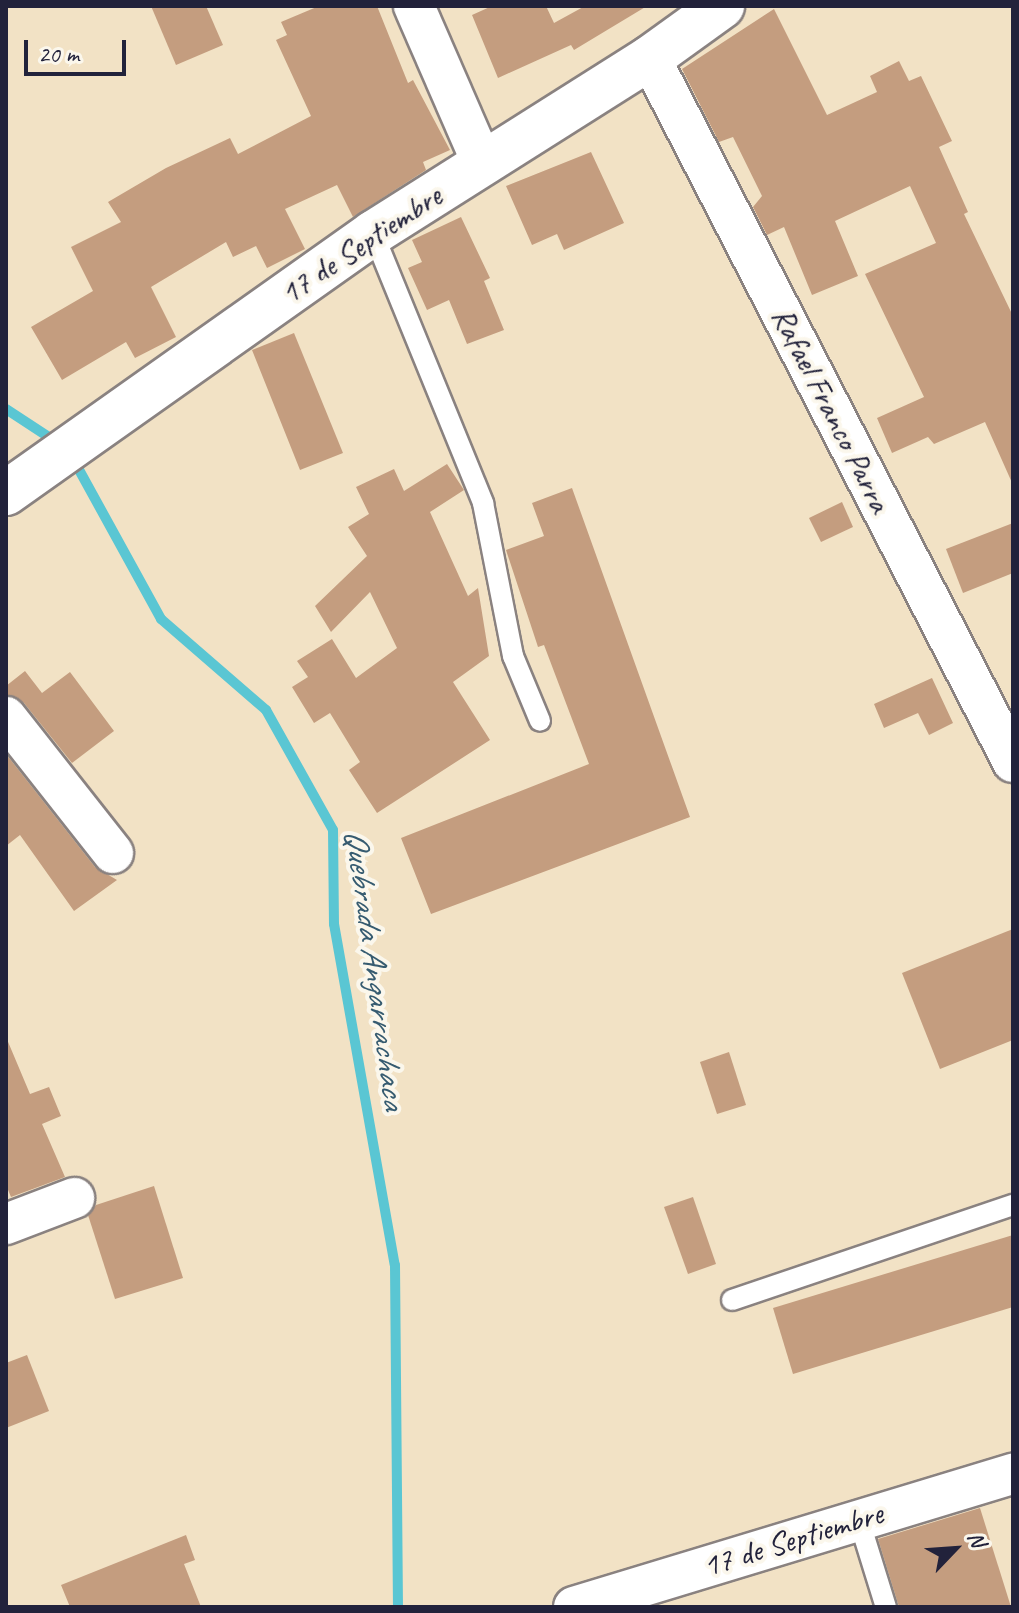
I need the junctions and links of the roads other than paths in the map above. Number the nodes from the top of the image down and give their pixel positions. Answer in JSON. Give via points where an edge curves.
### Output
{"nodes":[{"id":1,"x":414,"y":6,"type":"edge"},
{"id":2,"x":722,"y":6,"type":"edge"},
{"id":3,"x":650,"y":58,"type":"junction"},
{"id":4,"x":483,"y":165,"type":"junction"},
{"id":5,"x":373,"y":233,"type":"junction"},
{"id":6,"x":13,"y":488,"type":"edge"},
{"id":7,"x":6,"y":717,"type":"edge"},
{"id":8,"x":540,"y":721,"type":"dead end"},
{"id":9,"x":1013,"y":762,"type":"edge"},
{"id":10,"x":113,"y":853,"type":"dead end"},
{"id":11,"x":74,"y":1198,"type":"dead end"},
{"id":12,"x":1013,"y":1205,"type":"edge"},
{"id":13,"x":6,"y":1224,"type":"edge"},
{"id":14,"x":732,"y":1300,"type":"dead end"},
{"id":15,"x":1013,"y":1474,"type":"edge"},
{"id":16,"x":859,"y":1520,"type":"junction"},
{"id":17,"x":574,"y":1607,"type":"edge"},
{"id":18,"x":886,"y":1607,"type":"edge"}],
"edges":[{"from":1,"to":4,"type":"street"},
{"from":2,"to":3,"type":"street","name":"17 de Septiembre"},
{"from":3,"to":4,"type":"street","name":"17 de Septiembre"},
{"from":3,"to":9,"type":"street","name":"Rafael Franco Parra"},
{"from":4,"to":5,"type":"street","name":"17 de Septiembre"},
{"from":5,"to":6,"type":"street","name":"17 de Septiembre"},
{"from":5,"to":8,"type":"lane","via":[[483,503],[513,656]]},
{"from":7,"to":10,"type":"street"},
{"from":11,"to":13,"type":"street"},
{"from":12,"to":14,"type":"lane"},
{"from":15,"to":16,"type":"street","name":"17 de Septiembre"},
{"from":16,"to":17,"type":"street","name":"17 de Septiembre"},
{"from":16,"to":18,"type":"lane"}]}
